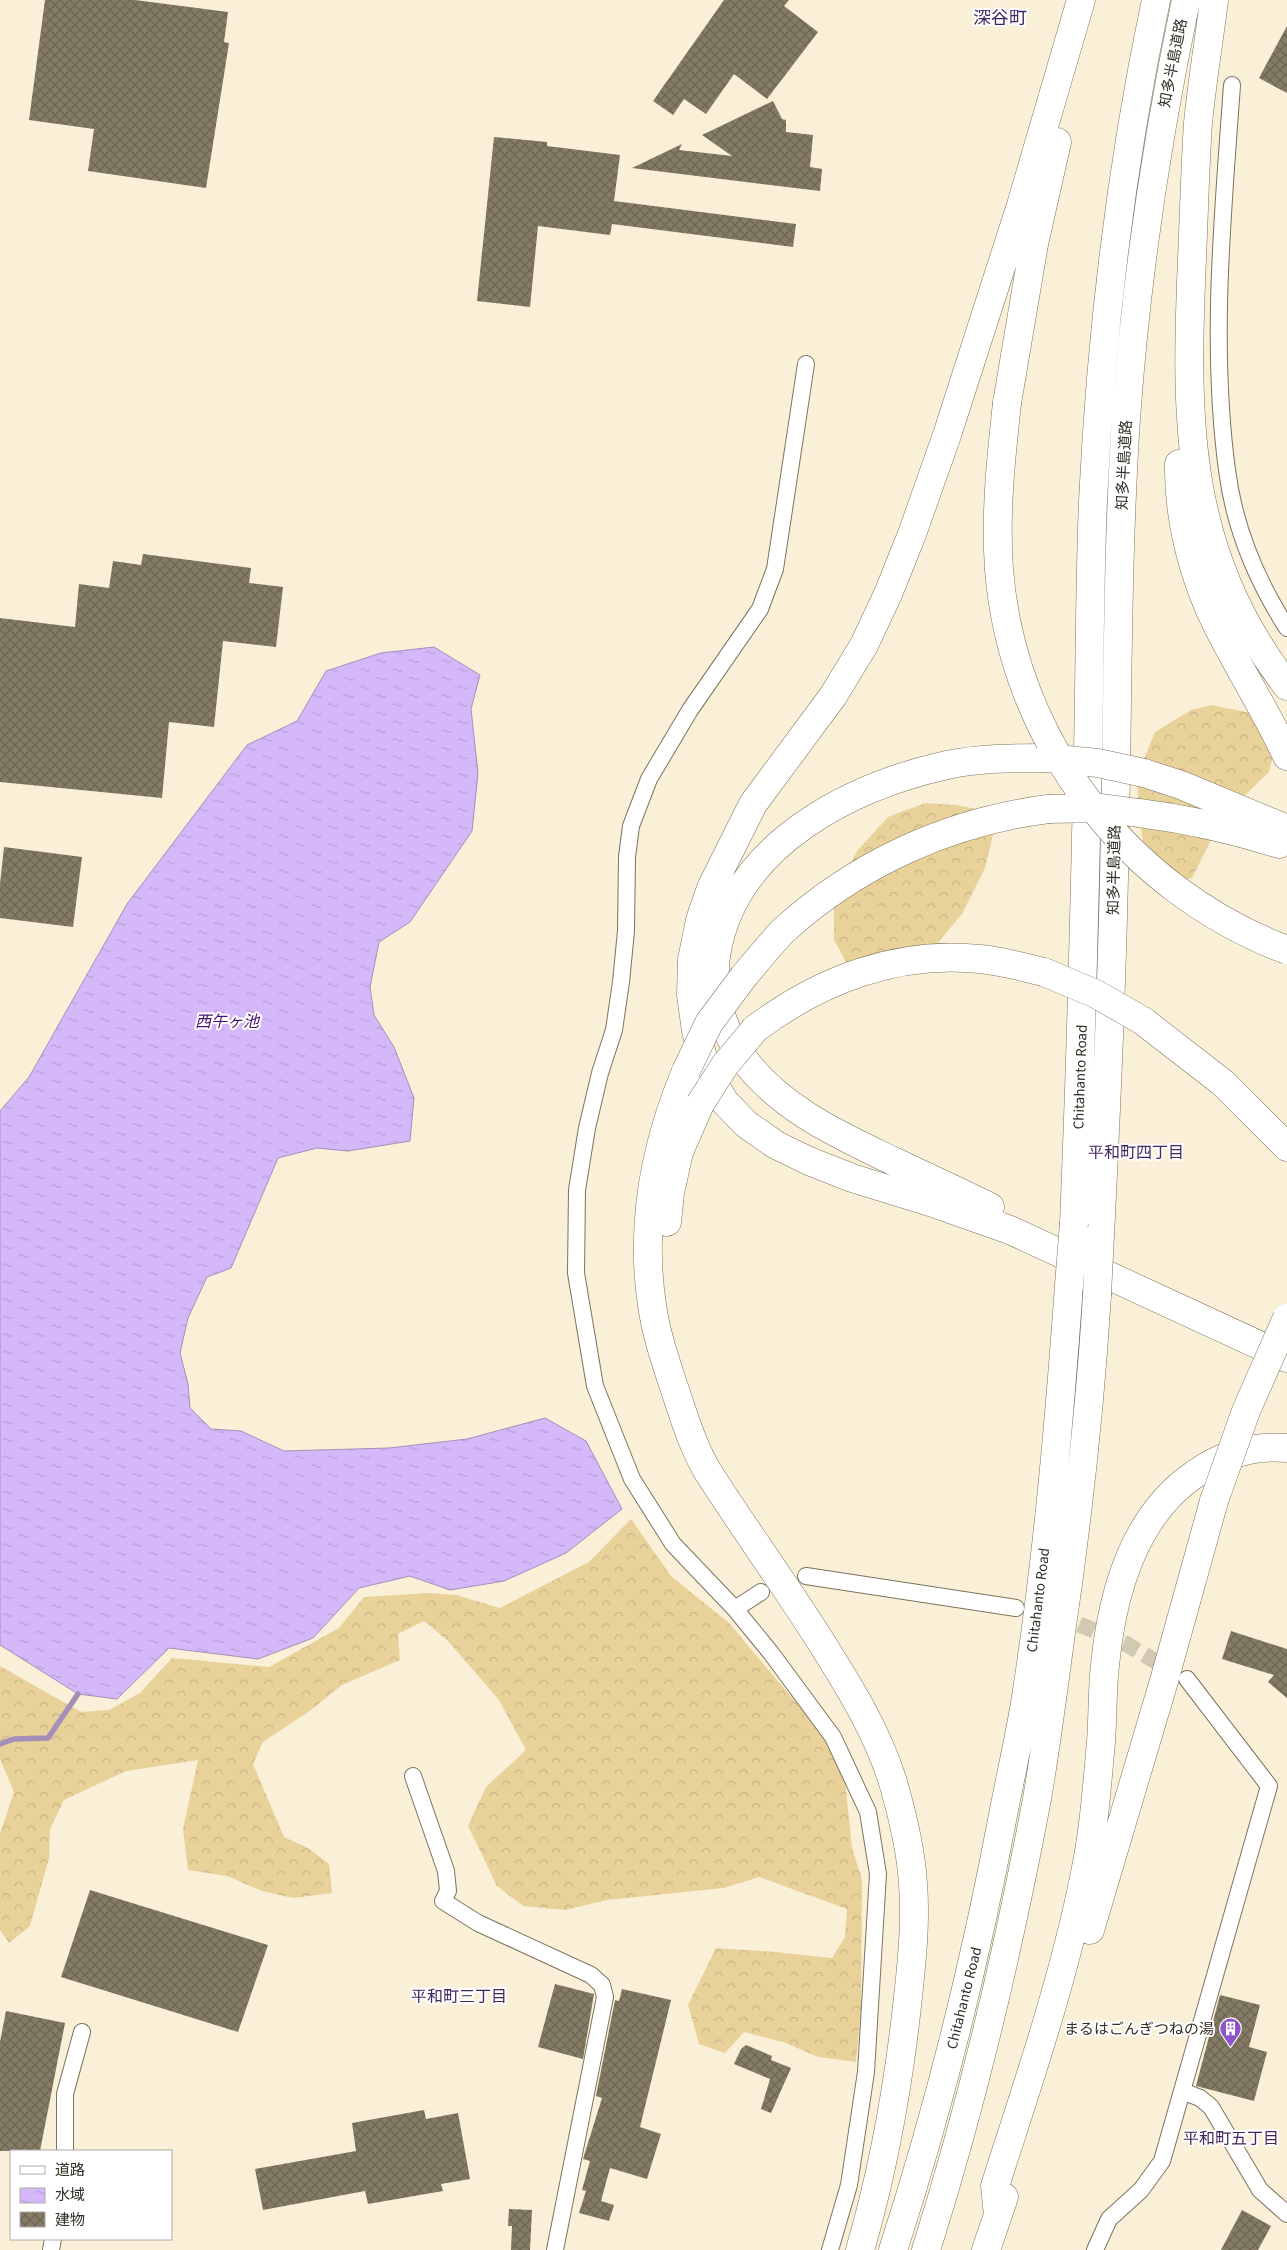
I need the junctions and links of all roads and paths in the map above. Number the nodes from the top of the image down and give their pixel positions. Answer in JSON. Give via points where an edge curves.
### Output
{"nodes":[{"id":1,"x":1081,"y":0,"type":"edge"},
{"id":2,"x":1094,"y":0,"type":"edge"},
{"id":3,"x":1156,"y":0,"type":"edge"},
{"id":4,"x":1186,"y":0,"type":"edge"},
{"id":5,"x":1214,"y":0,"type":"edge"},
{"id":6,"x":1232,"y":86,"type":"dead end"},
{"id":7,"x":1190,"y":298,"type":"junction"},
{"id":8,"x":806,"y":364,"type":"dead end"},
{"id":9,"x":1287,"y":628,"type":"edge"},
{"id":10,"x":1287,"y":686,"type":"edge"},
{"id":11,"x":1287,"y":756,"type":"edge"},
{"id":12,"x":1287,"y":829,"type":"edge"},
{"id":13,"x":1287,"y":846,"type":"edge"},
{"id":14,"x":1084,"y":934,"type":"joint"},
{"id":15,"x":1113,"y":935,"type":"joint"},
{"id":16,"x":1287,"y":950,"type":"edge"},
{"id":17,"x":1287,"y":1147,"type":"edge"},
{"id":18,"x":1127,"y":1283,"type":"junction"},
{"id":19,"x":1287,"y":1318,"type":"edge"},
{"id":20,"x":1287,"y":1358,"type":"edge"},
{"id":21,"x":665,"y":1361,"type":"junction"},
{"id":22,"x":1287,"y":1448,"type":"edge"},
{"id":23,"x":806,"y":1576,"type":"dead end"},
{"id":24,"x":760,"y":1592,"type":"dead end"},
{"id":25,"x":1016,"y":1608,"type":"dead end"},
{"id":26,"x":735,"y":1609,"type":"junction"},
{"id":27,"x":1187,"y":1679,"type":"tunnel mouth"},
{"id":28,"x":413,"y":1776,"type":"dead end"},
{"id":29,"x":82,"y":2032,"type":"dead end"},
{"id":30,"x":1182,"y":2091,"type":"junction"},
{"id":31,"x":66,"y":2150,"type":"edge"},
{"id":32,"x":1287,"y":2214,"type":"edge"},
{"id":33,"x":998,"y":2215,"type":"junction"},
{"id":34,"x":556,"y":2250,"type":"edge"},
{"id":35,"x":830,"y":2250,"type":"edge"},
{"id":36,"x":860,"y":2250,"type":"edge"},
{"id":37,"x":893,"y":2250,"type":"edge"},
{"id":38,"x":926,"y":2250,"type":"edge"},
{"id":39,"x":986,"y":2250,"type":"edge"},
{"id":40,"x":1096,"y":2250,"type":"edge"}],
"edges":[{"from":1,"to":18,"type":"highway","via":[[1021,205],[912,534],[864,645],[833,696],[753,804],[728,850],[700,920],[692,960],[691,995],[706,1069],[724,1101],[746,1124],[776,1145],[852,1178],[1010,1230]]},
{"from":2,"to":16,"type":"highway","bridge":true,"via":[[1066,102],[1034,244],[1007,403],[997,501],[999,570],[1012,646],[1038,718],[1055,752],[1102,820],[1157,876],[1192,902],[1233,926]]},
{"from":3,"to":14,"type":"highway","name":"知多半島道路","via":[[1115,238],[1098,416],[1090,590]]},
{"from":4,"to":15,"type":"highway","name":"知多半島道路","via":[[1167,92],[1141,267],[1126,420]]},
{"from":5,"to":7,"type":"highway","via":[[1198,123]]},
{"from":6,"to":9,"type":"street","via":[[1219,334],[1227,472],[1237,516],[1264,591]]},
{"from":7,"to":10,"type":"highway","via":[[1190,431],[1206,528],[1252,637]]},
{"from":7,"to":11,"type":"highway","via":[[1179,468],[1187,537],[1217,625]]},
{"from":8,"to":26,"type":"street","via":[[776,569],[760,609],[690,710],[649,779],[631,826],[627,857],[626,931],[615,1024],[587,1128],[577,1190],[576,1273],[595,1386],[632,1479],[673,1544]]},
{"from":12,"to":18,"type":"highway","bridge":true,"via":[[1144,772],[1098,763],[1045,758],[996,759],[948,765],[864,792],[799,829],[756,868],[728,912],[716,953],[715,995],[722,1020],[743,1058],[775,1092],[798,1111],[862,1146],[1114,1268]]},
{"from":13,"to":21,"type":"highway","bridge":true,"via":[[1188,819],[1102,808],[1048,809],[978,822],[892,854],[818,901],[783,932],[709,1023],[686,1071],[664,1133],[654,1172],[649,1259],[652,1306]]},
{"from":14,"to":37,"type":"highway","name":"Chitahanto Road","bridge":true,"via":[[1074,1223],[1059,1427],[1025,1704],[979,1936],[924,2155]]},
{"from":15,"to":38,"type":"highway","name":"Chitahanto Road","bridge":true,"via":[[1092,1385],[1075,1537],[1037,1797],[1011,1929],[980,2062]]},
{"from":17,"to":21,"type":"highway","bridge":true,"via":[[1223,1083],[1143,1021],[1096,994],[1044,972],[979,959],[924,958],[872,968],[822,987],[755,1029],[725,1065],[700,1104],[679,1152],[670,1193],[665,1239]]},
{"from":18,"to":20,"type":"highway"},
{"from":19,"to":33,"type":"highway","bridge":true,"via":[[1246,1411],[1214,1501],[1064,2016]]},
{"from":21,"to":36,"type":"highway","via":[[706,1469],[802,1611],[876,1734],[908,1838],[913,1895],[912,1964],[904,2038],[890,2122]]},
{"from":22,"to":33,"type":"highway","via":[[1243,1450],[1209,1464],[1180,1484],[1142,1530],[1129,1558],[1110,1627],[1104,1666],[1094,1810],[1086,1871],[1071,1940],[995,2186]]},
{"from":23,"to":25,"type":"street"},
{"from":24,"to":26,"type":"street"},
{"from":26,"to":35,"type":"street","via":[[833,1737],[868,1812],[878,1874],[866,2072],[849,2185]]},
{"from":27,"to":30,"type":"street","via":[[1270,1786]]},
{"from":28,"to":34,"type":"street","via":[[446,1871],[448,1891],[443,1901],[478,1923],[591,1976],[602,1985],[605,1997]]},
{"from":29,"to":31,"type":"street","via":[[66,2094]]},
{"from":30,"to":32,"type":"street","via":[[1200,2098],[1211,2107],[1260,2190]]},
{"from":30,"to":40,"type":"street","via":[[1162,2161],[1141,2190],[1109,2219]]},
{"from":33,"to":39,"type":"highway"}]}
